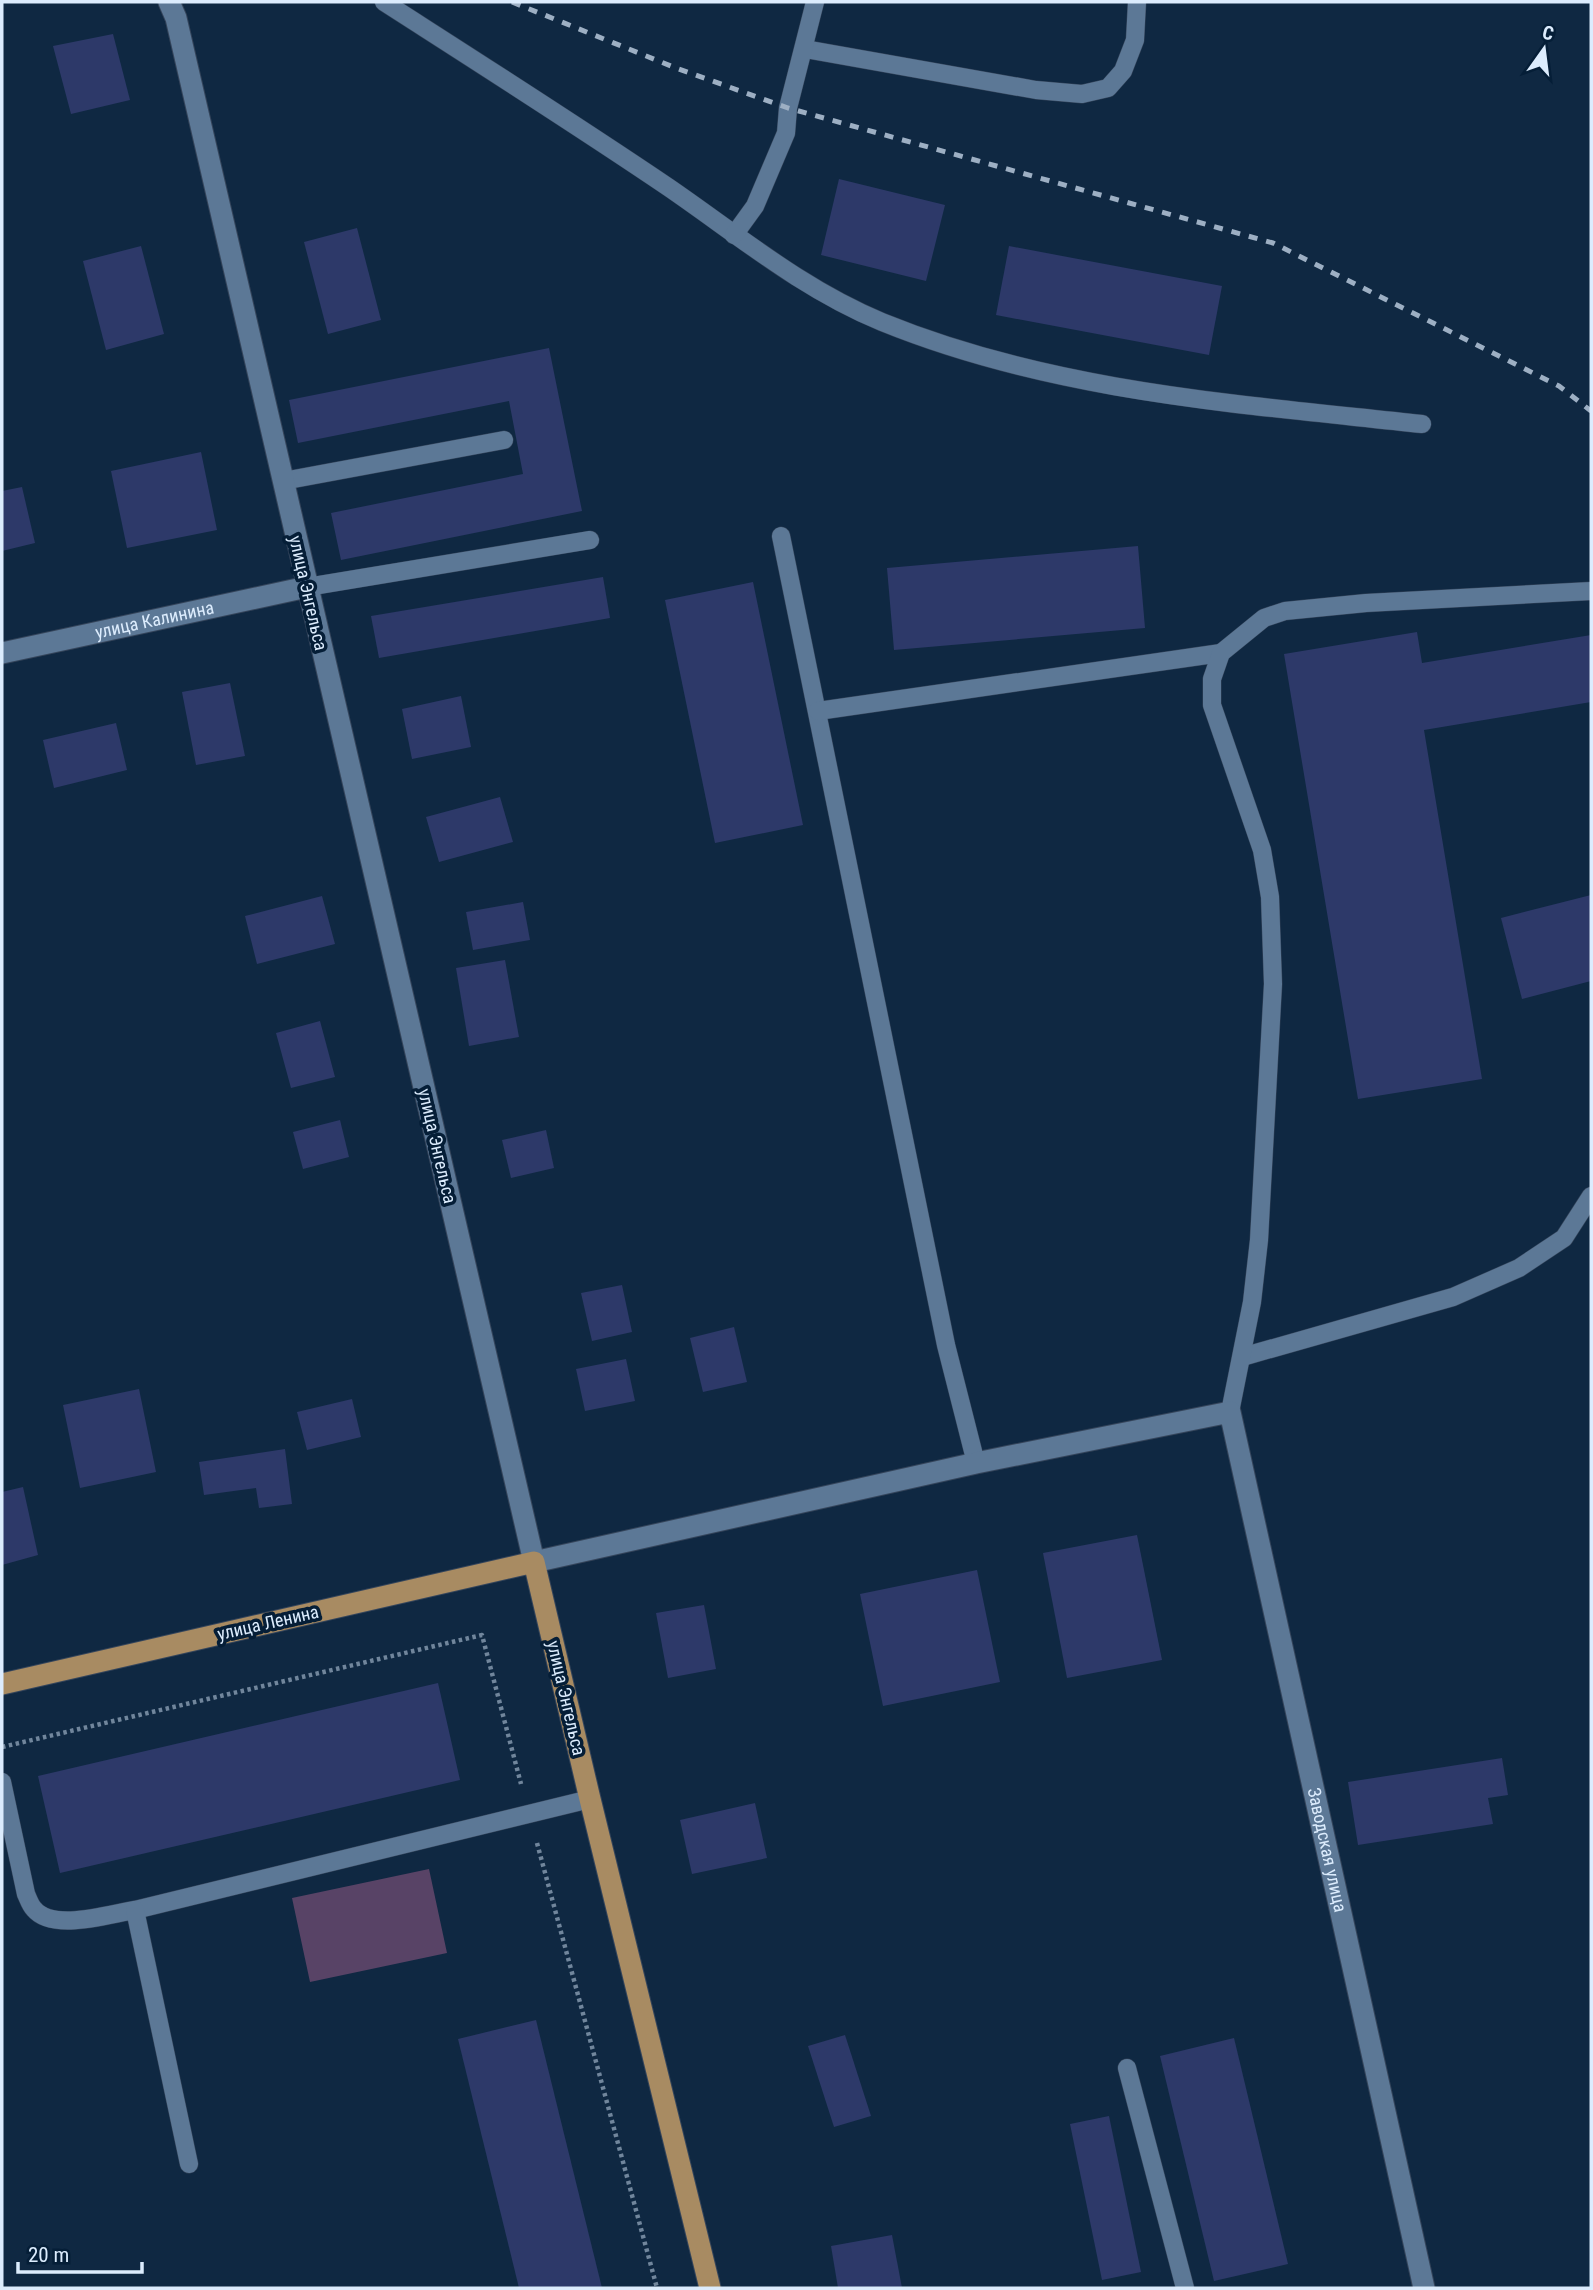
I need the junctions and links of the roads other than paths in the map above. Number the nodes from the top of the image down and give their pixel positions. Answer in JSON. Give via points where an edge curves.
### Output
{"nodes":[{"id":1,"x":169,"y":2,"type":"edge"},
{"id":2,"x":384,"y":2,"type":"edge"},
{"id":3,"x":815,"y":2,"type":"edge"},
{"id":4,"x":1137,"y":2,"type":"edge"},
{"id":5,"x":805,"y":48,"type":"junction"},
{"id":6,"x":734,"y":235,"type":"junction"},
{"id":7,"x":1422,"y":424,"type":"dead end"},
{"id":8,"x":504,"y":440,"type":"dead end"},
{"id":9,"x":283,"y":481,"type":"junction"},
{"id":10,"x":781,"y":536,"type":"dead end"},
{"id":11,"x":590,"y":540,"type":"dead end"},
{"id":12,"x":307,"y":587,"type":"junction"},
{"id":13,"x":1591,"y":591,"type":"edge"},
{"id":14,"x":2,"y":653,"type":"edge"},
{"id":15,"x":1222,"y":653,"type":"junction"},
{"id":16,"x":818,"y":711,"type":"junction"},
{"id":17,"x":1591,"y":1196,"type":"edge"},
{"id":18,"x":1242,"y":1357,"type":"junction"},
{"id":19,"x":1230,"y":1412,"type":"junction"},
{"id":20,"x":976,"y":1464,"type":"junction"},
{"id":21,"x":534,"y":1562,"type":"junction"},
{"id":22,"x":2,"y":1684,"type":"edge"},
{"id":23,"x":2,"y":1782,"type":"edge"},
{"id":24,"x":590,"y":1799,"type":"junction"},
{"id":25,"x":135,"y":1910,"type":"junction"},
{"id":26,"x":1127,"y":2068,"type":"dead end"},
{"id":27,"x":189,"y":2164,"type":"dead end"},
{"id":28,"x":710,"y":2288,"type":"edge"},
{"id":29,"x":1185,"y":2288,"type":"edge"},
{"id":30,"x":1424,"y":2288,"type":"edge"}],
"edges":[{"from":1,"to":9,"type":"street","name":"улица Энгельса"},
{"from":2,"to":6,"type":"lane"},
{"from":3,"to":5,"type":"lane"},
{"from":4,"to":5,"type":"lane","via":[[1136,40],[1123,71],[1108,88],[1082,94],[1036,90]]},
{"from":5,"to":6,"type":"lane","via":[[788,108],[786,133],[755,206]]},
{"from":6,"to":7,"type":"lane","via":[[845,305],[939,344],[1009,365],[1164,396]]},
{"from":8,"to":9,"type":"lane"},
{"from":9,"to":12,"type":"street","name":"улица Энгельса"},
{"from":10,"to":16,"type":"lane"},
{"from":11,"to":12,"type":"lane"},
{"from":12,"to":14,"type":"street","name":"улица Калинина"},
{"from":12,"to":21,"type":"street","name":"улица Энгельса"},
{"from":13,"to":15,"type":"lane","via":[[1285,611],[1264,618]]},
{"from":15,"to":16,"type":"lane"},
{"from":15,"to":18,"type":"lane","via":[[1212,679],[1212,705],[1262,850],[1270,897],[1273,984],[1259,1240]]},
{"from":16,"to":20,"type":"lane","via":[[946,1345]]},
{"from":17,"to":18,"type":"lane","via":[[1564,1238],[1519,1268],[1453,1297]]},
{"from":18,"to":19,"type":"lane"},
{"from":19,"to":20,"type":"street"},
{"from":19,"to":30,"type":"street","name":"Заводская улица"},
{"from":20,"to":21,"type":"street"},
{"from":21,"to":22,"type":"main road","name":"улица Ленина"},
{"from":21,"to":24,"type":"main road","name":"улица Энгельса"},
{"from":23,"to":25,"type":"lane","via":[[26,1894],[34,1909],[48,1919],[70,1921]]},
{"from":24,"to":25,"type":"lane"},
{"from":24,"to":28,"type":"main road","name":"улица Энгельса"},
{"from":25,"to":27,"type":"lane"},
{"from":26,"to":29,"type":"lane"}]}
